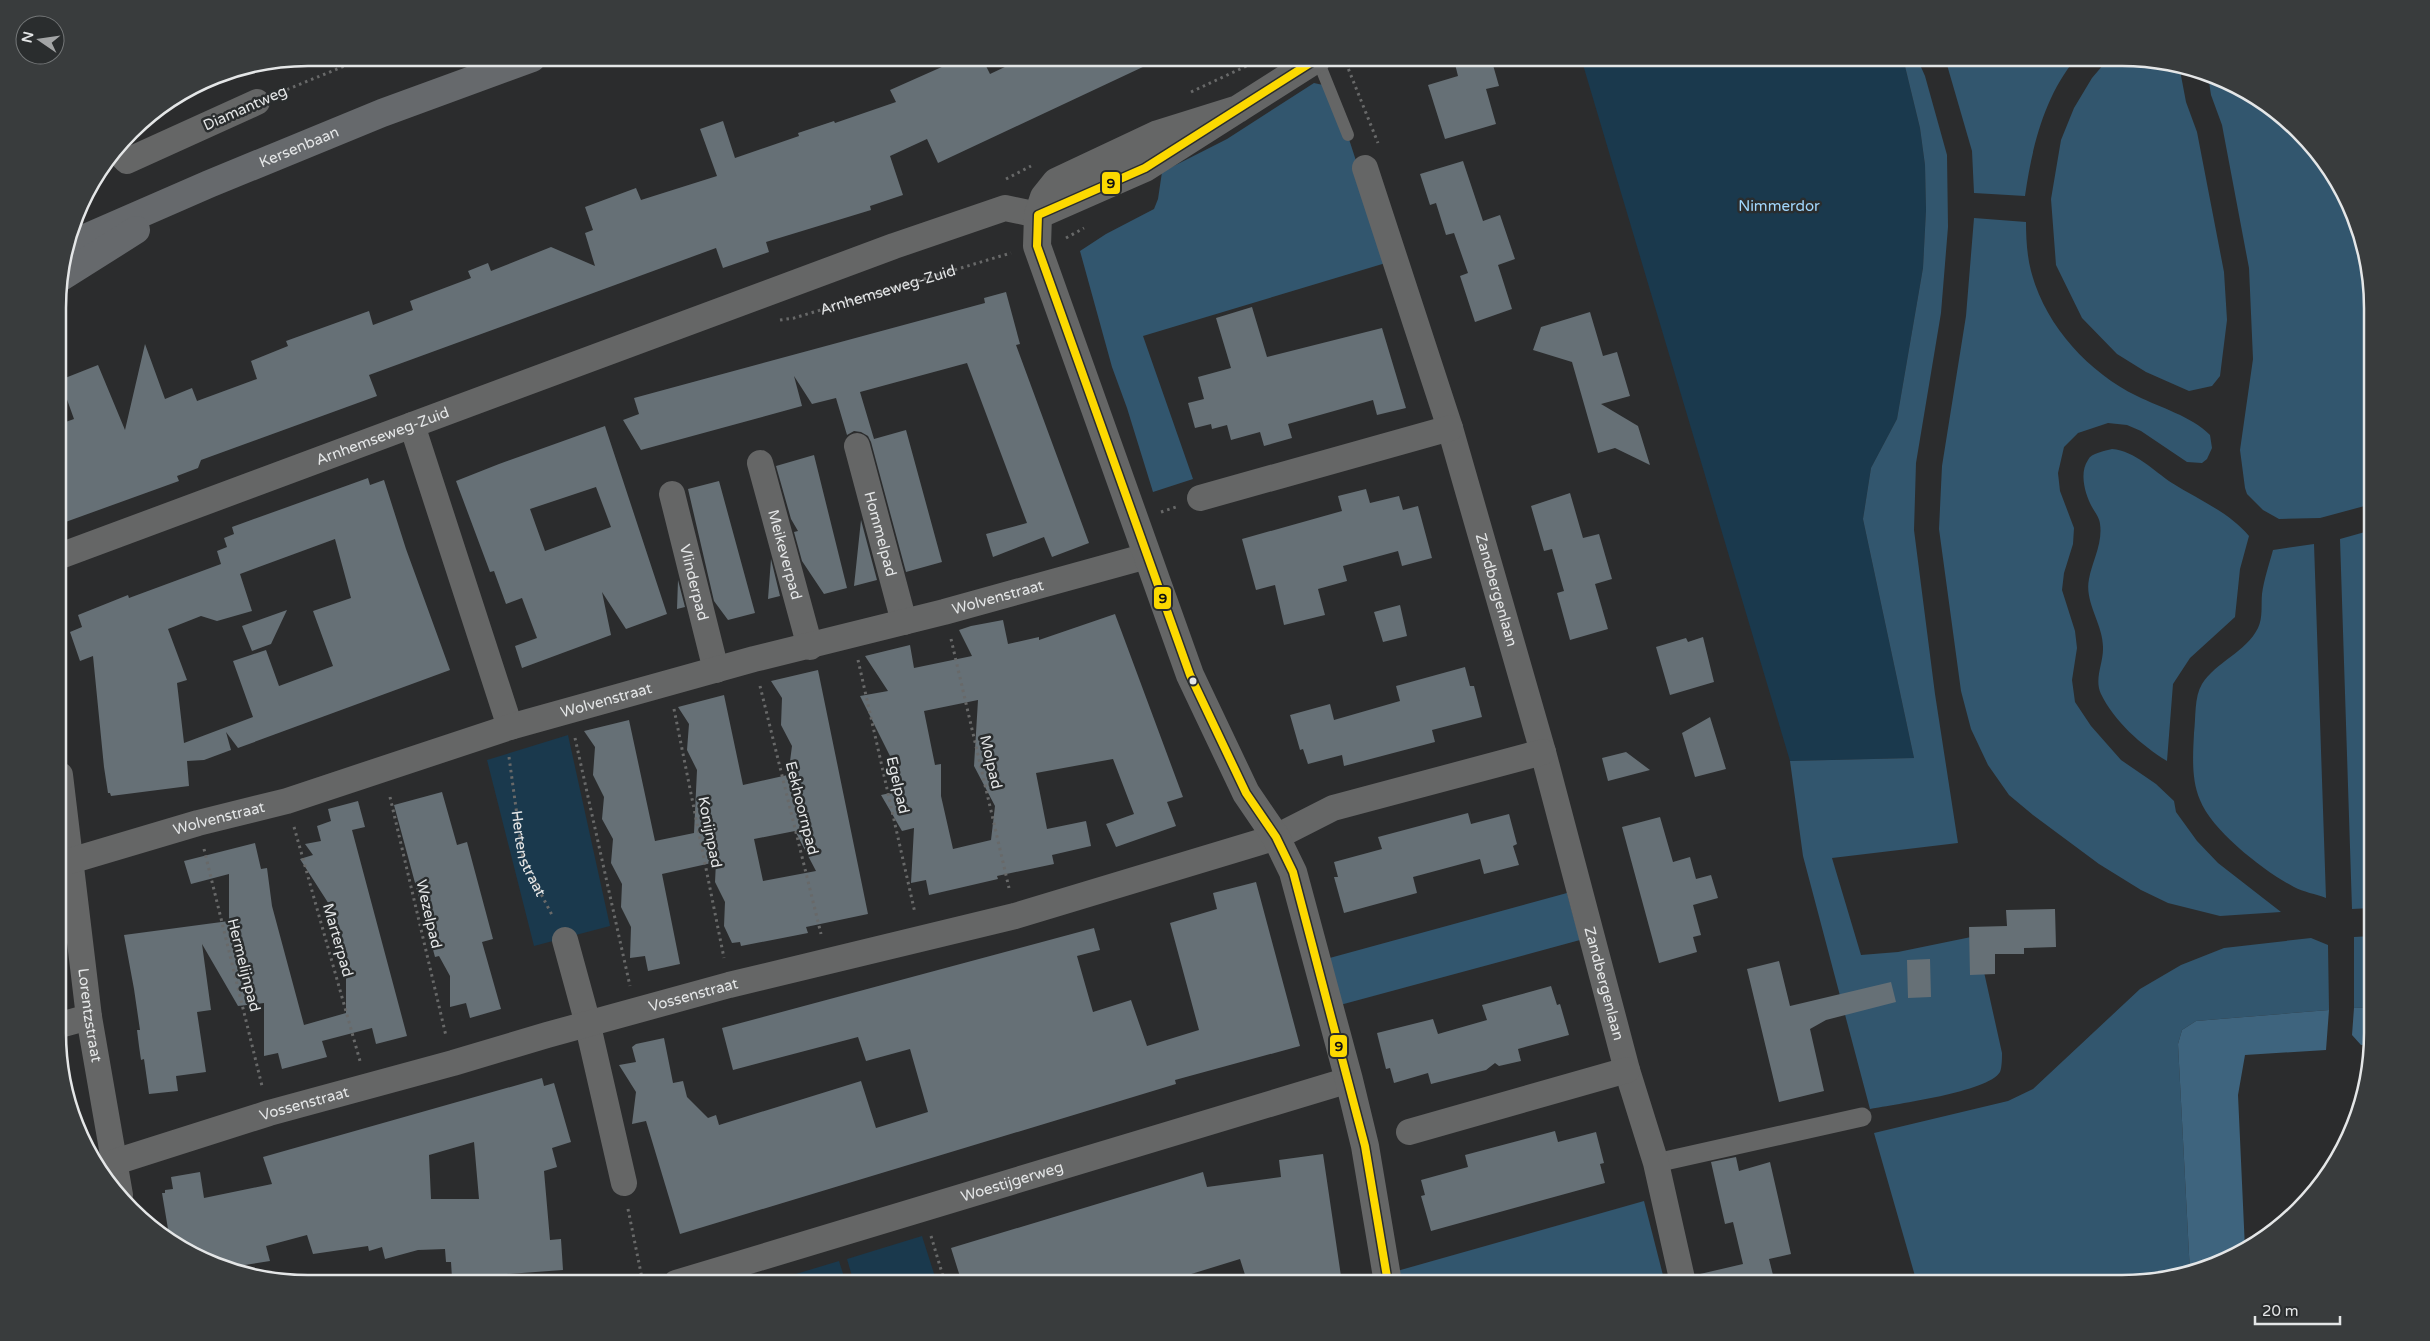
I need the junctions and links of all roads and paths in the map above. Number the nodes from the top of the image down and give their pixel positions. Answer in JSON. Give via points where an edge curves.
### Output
{"nodes":[{"id":1,"x":345,"y":66,"type":"edge"},
{"id":2,"x":510,"y":66,"type":"edge"},
{"id":3,"x":1248,"y":66,"type":"edge"},
{"id":4,"x":1305,"y":66,"type":"edge"},
{"id":5,"x":1321,"y":66,"type":"edge"},
{"id":6,"x":1227,"y":76,"type":"dead end"},
{"id":7,"x":257,"y":102,"type":"joint"},
{"id":8,"x":1348,"y":135,"type":"dead end"},
{"id":9,"x":122,"y":156,"type":"edge"},
{"id":10,"x":1365,"y":168,"type":"dead end"},
{"id":11,"x":209,"y":184,"type":"junction"},
{"id":12,"x":1038,"y":215,"type":"junction"},
{"id":13,"x":1068,"y":238,"type":"dead end"},
{"id":14,"x":75,"y":242,"type":"edge"},
{"id":15,"x":1037,"y":246,"type":"junction"},
{"id":16,"x":69,"y":273,"type":"edge"},
{"id":17,"x":774,"y":320,"type":"dead end"},
{"id":18,"x":412,"y":425,"type":"junction"},
{"id":19,"x":1450,"y":428,"type":"junction"},
{"id":20,"x":857,"y":446,"type":"dead end"},
{"id":21,"x":760,"y":463,"type":"dead end"},
{"id":22,"x":672,"y":494,"type":"dead end"},
{"id":23,"x":1200,"y":498,"type":"dead end"},
{"id":24,"x":66,"y":554,"type":"edge"},
{"id":25,"x":1147,"y":556,"type":"junction"},
{"id":26,"x":944,"y":612,"type":"junction"},
{"id":27,"x":904,"y":622,"type":"junction"},
{"id":28,"x":852,"y":635,"type":"junction"},
{"id":29,"x":810,"y":647,"type":"junction"},
{"id":30,"x":754,"y":659,"type":"junction"},
{"id":31,"x":716,"y":670,"type":"junction"},
{"id":32,"x":668,"y":683,"type":"junction"},
{"id":33,"x":569,"y":711,"type":"junction"},
{"id":34,"x":510,"y":727,"type":"junction"},
{"id":35,"x":1543,"y":752,"type":"junction"},
{"id":36,"x":383,"y":769,"type":"junction"},
{"id":37,"x":287,"y":801,"type":"junction"},
{"id":38,"x":198,"y":823,"type":"junction"},
{"id":39,"x":66,"y":827,"type":"edge"},
{"id":40,"x":1276,"y":837,"type":"junction"},
{"id":41,"x":70,"y":861,"type":"junction"},
{"id":42,"x":1016,"y":916,"type":"junction"},
{"id":43,"x":565,"y":940,"type":"joint"},
{"id":44,"x":921,"y":940,"type":"junction"},
{"id":45,"x":828,"y":962,"type":"junction"},
{"id":46,"x":729,"y":986,"type":"junction"},
{"id":47,"x":635,"y":1010,"type":"junction"},
{"id":48,"x":89,"y":1017,"type":"junction"},
{"id":49,"x":66,"y":1023,"type":"edge"},
{"id":50,"x":587,"y":1024,"type":"junction"},
{"id":51,"x":453,"y":1064,"type":"junction"},
{"id":52,"x":1627,"y":1070,"type":"junction"},
{"id":53,"x":1350,"y":1080,"type":"junction"},
{"id":54,"x":367,"y":1086,"type":"junction"},
{"id":55,"x":269,"y":1113,"type":"junction"},
{"id":56,"x":1862,"y":1117,"type":"dead end"},
{"id":57,"x":1409,"y":1132,"type":"dead end"},
{"id":58,"x":115,"y":1162,"type":"junction"},
{"id":59,"x":1656,"y":1164,"type":"junction"},
{"id":60,"x":118,"y":1183,"type":"edge"},
{"id":61,"x":624,"y":1183,"type":"joint"},
{"id":62,"x":922,"y":1209,"type":"junction"},
{"id":63,"x":641,"y":1275,"type":"edge"},
{"id":64,"x":703,"y":1275,"type":"edge"},
{"id":65,"x":943,"y":1275,"type":"edge"},
{"id":66,"x":1387,"y":1275,"type":"edge"},
{"id":67,"x":1681,"y":1275,"type":"edge"}],
"edges":[{"from":1,"to":7,"type":"path","name":"Diamantweg"},
{"from":2,"to":11,"type":"main road","name":"Kersenbaan","via":[[382,112]]},
{"from":3,"to":6,"type":"path"},
{"from":4,"to":12,"type":"street","via":[[1145,168]]},
{"from":5,"to":8,"type":"lane"},
{"from":7,"to":9,"type":"street","name":"Diamantweg"},
{"from":10,"to":19,"type":"street","name":"Zandbergenlaan"},
{"from":11,"to":14,"type":"main road","name":"Kersenbaan"},
{"from":11,"to":16,"type":"main road"},
{"from":12,"to":15,"type":"street"},
{"from":12,"to":18,"type":"street","name":"Arnhemseweg-Zuid","via":[[1006,208],[894,246]]},
{"from":13,"to":15,"type":"path","name":"Arnhemseweg-Zuid"},
{"from":15,"to":17,"type":"path","name":"Arnhemseweg-Zuid","via":[[794,318]]},
{"from":15,"to":25,"type":"street"},
{"from":18,"to":24,"type":"street","name":"Arnhemseweg-Zuid"},
{"from":18,"to":34,"type":"street"},
{"from":19,"to":23,"type":"street"},
{"from":19,"to":35,"type":"street","name":"Zandbergenlaan"},
{"from":20,"to":27,"type":"street","name":"Hommelpad"},
{"from":21,"to":29,"type":"street","name":"Meikeverpad"},
{"from":22,"to":31,"type":"street","name":"Vlinderpad"},
{"from":25,"to":26,"type":"street","name":"Wolvenstraat"},
{"from":25,"to":40,"type":"street","via":[[1190,675],[1246,793]]},
{"from":26,"to":27,"type":"street","name":"Wolvenstraat"},
{"from":26,"to":42,"type":"path","name":"Molpad"},
{"from":27,"to":28,"type":"street","name":"Wolvenstraat"},
{"from":28,"to":29,"type":"street","name":"Wolvenstraat"},
{"from":28,"to":44,"type":"path","name":"Egelpad"},
{"from":29,"to":30,"type":"street","name":"Wolvenstraat"},
{"from":30,"to":31,"type":"street","name":"Wolvenstraat"},
{"from":30,"to":45,"type":"path","name":"Eekhoornpad"},
{"from":31,"to":32,"type":"street","name":"Wolvenstraat"},
{"from":32,"to":33,"type":"street","name":"Wolvenstraat"},
{"from":32,"to":46,"type":"path","name":"Konijnpad"},
{"from":33,"to":34,"type":"street","name":"Wolvenstraat"},
{"from":33,"to":47,"type":"path"},
{"from":34,"to":36,"type":"street","name":"Wolvenstraat"},
{"from":34,"to":43,"type":"path","name":"Hertenstraat","via":[[509,764],[523,859]]},
{"from":35,"to":40,"type":"street","via":[[1334,808]]},
{"from":35,"to":52,"type":"street","name":"Zandbergenlaan"},
{"from":36,"to":37,"type":"street","name":"Wolvenstraat"},
{"from":36,"to":51,"type":"path","name":"Wezelpad"},
{"from":37,"to":38,"type":"street","name":"Wolvenstraat"},
{"from":37,"to":54,"type":"path","name":"Marterpad"},
{"from":38,"to":41,"type":"street","name":"Wolvenstraat"},
{"from":38,"to":55,"type":"path","name":"Hermelijnpad"},
{"from":39,"to":41,"type":"street","name":"Lorentzstraat"},
{"from":40,"to":42,"type":"street","name":"Vossenstraat"},
{"from":40,"to":53,"type":"street","via":[[1293,872]]},
{"from":41,"to":48,"type":"street","name":"Lorentzstraat"},
{"from":42,"to":44,"type":"street","name":"Vossenstraat"},
{"from":43,"to":50,"type":"street"},
{"from":44,"to":45,"type":"street","name":"Vossenstraat"},
{"from":45,"to":46,"type":"street","name":"Vossenstraat"},
{"from":46,"to":47,"type":"street","name":"Vossenstraat"},
{"from":47,"to":50,"type":"street","name":"Vossenstraat"},
{"from":48,"to":49,"type":"street"},
{"from":48,"to":58,"type":"street","name":"Lorentzstraat"},
{"from":50,"to":51,"type":"street","name":"Vossenstraat"},
{"from":50,"to":61,"type":"street"},
{"from":51,"to":54,"type":"street","name":"Vossenstraat"},
{"from":52,"to":57,"type":"street"},
{"from":52,"to":59,"type":"street","name":"Zandbergenlaan"},
{"from":53,"to":62,"type":"street","name":"Woestijgerweg"},
{"from":53,"to":66,"type":"street","via":[[1365,1146]]},
{"from":54,"to":55,"type":"street","name":"Vossenstraat"},
{"from":55,"to":58,"type":"street","name":"Vossenstraat"},
{"from":56,"to":59,"type":"street"},
{"from":58,"to":60,"type":"street","name":"Lorentzstraat"},
{"from":59,"to":67,"type":"street","name":"Zandbergenlaan"},
{"from":61,"to":63,"type":"path"},
{"from":62,"to":64,"type":"street","name":"Woestijgerweg"},
{"from":62,"to":65,"type":"path"}]}
